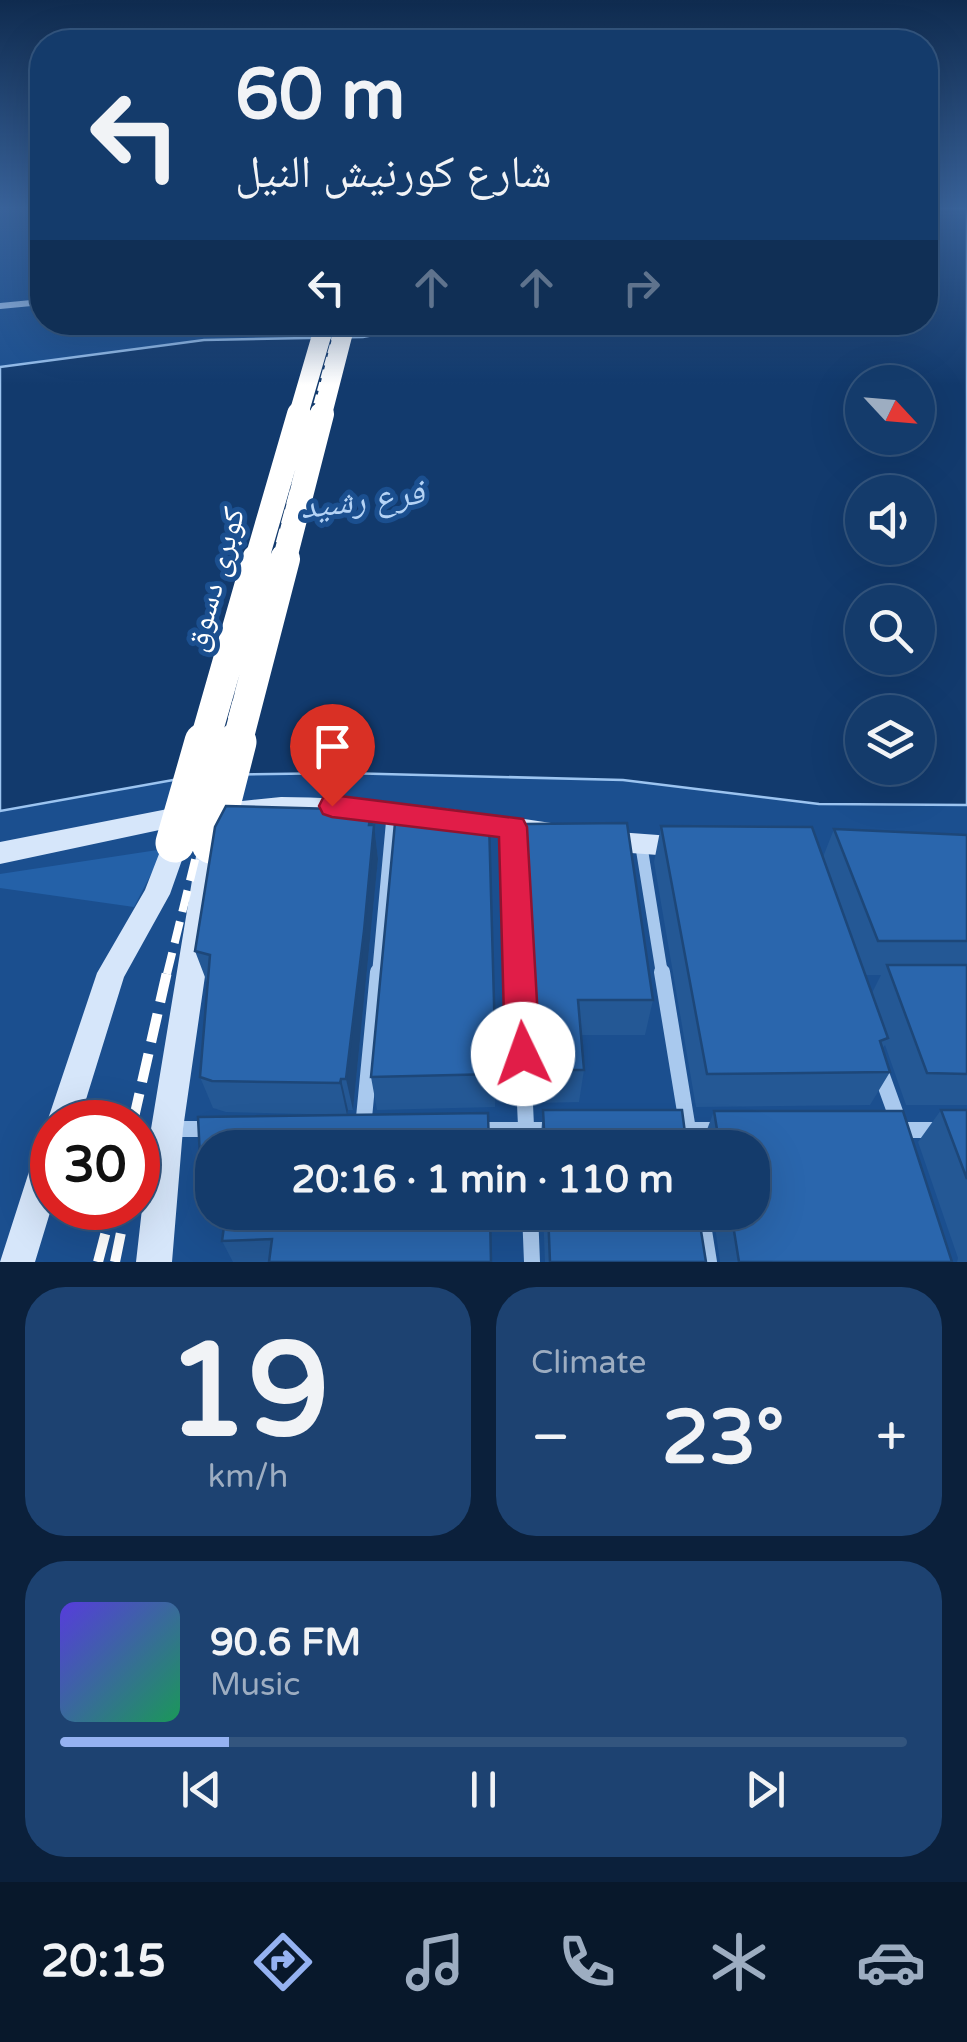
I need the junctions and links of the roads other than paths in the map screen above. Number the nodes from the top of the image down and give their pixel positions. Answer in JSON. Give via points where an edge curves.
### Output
{"nodes":[{"id":1,"x":30,"y":303,"type":"edge"},
{"id":2,"x":0,"y":306,"type":"edge"},
{"id":3,"x":333,"y":335,"type":"edge"},
{"id":4,"x":333,"y":335,"type":"edge"},
{"id":5,"x":393,"y":810,"type":"junction"},
{"id":6,"x":513,"y":827,"type":"junction"},
{"id":7,"x":175,"y":844,"type":"joint"},
{"id":8,"x":211,"y":844,"type":"joint"},
{"id":9,"x":641,"y":844,"type":"junction"},
{"id":10,"x":716,"y":848,"type":"edge"},
{"id":11,"x":0,"y":854,"type":"edge"},
{"id":12,"x":876,"y":1058,"type":"edge"},
{"id":13,"x":69,"y":1100,"type":"edge"},
{"id":14,"x":166,"y":1129,"type":"junction"},
{"id":15,"x":226,"y":1130,"type":"edge"},
{"id":16,"x":372,"y":1130,"type":"edge"},
{"id":17,"x":526,"y":1130,"type":"edge"},
{"id":18,"x":688,"y":1130,"type":"edge"},
{"id":19,"x":882,"y":1130,"type":"edge"},
{"id":20,"x":901,"y":1130,"type":"junction"},
{"id":21,"x":967,"y":1130,"type":"edge"},
{"id":22,"x":908,"y":1149,"type":"edge"},
{"id":23,"x":30,"y":1222,"type":"edge"},
{"id":24,"x":531,"y":1230,"type":"edge"},
{"id":25,"x":704,"y":1230,"type":"edge"},
{"id":26,"x":17,"y":1262,"type":"edge"},
{"id":27,"x":154,"y":1262,"type":"edge"},
{"id":28,"x":532,"y":1262,"type":"edge"},
{"id":29,"x":709,"y":1262,"type":"edge"}],
"edges":[{"from":1,"to":2,"type":"street"},
{"from":3,"to":7,"type":"highway","name":"كوبرى دسوق","bridge":true},
{"from":4,"to":8,"type":"highway","name":"كوبرى دسوق","bridge":true},
{"from":5,"to":6,"type":"main road"},
{"from":5,"to":11,"type":"main road","via":[[208,812]]},
{"from":5,"to":16,"type":"street"},
{"from":6,"to":9,"type":"main road"},
{"from":6,"to":17,"type":"street"},
{"from":7,"to":13,"type":"main road","via":[[156,894],[111,973]]},
{"from":8,"to":14,"type":"main road"},
{"from":9,"to":10,"type":"main road"},
{"from":9,"to":18,"type":"street"},
{"from":12,"to":20,"type":"street"},
{"from":14,"to":15,"type":"street"},
{"from":14,"to":27,"type":"main road"},
{"from":19,"to":20,"type":"street"},
{"from":20,"to":21,"type":"street"},
{"from":20,"to":22,"type":"street"},
{"from":23,"to":26,"type":"main road"},
{"from":24,"to":28,"type":"street"},
{"from":25,"to":29,"type":"street"}]}
